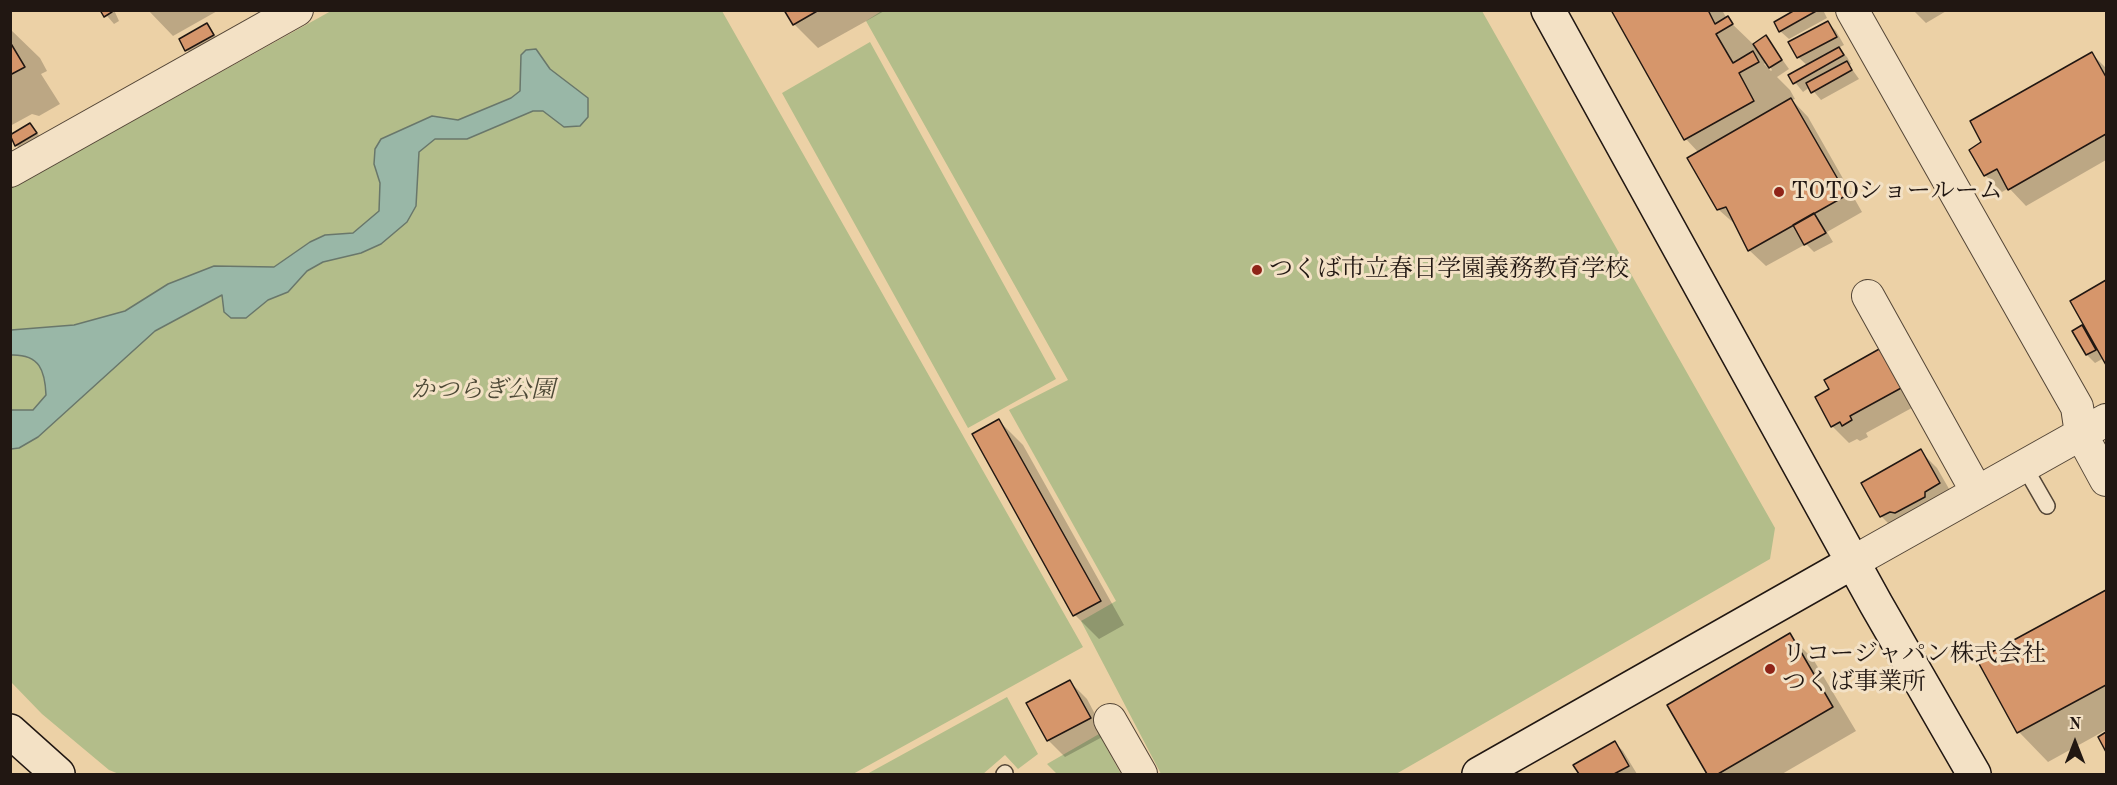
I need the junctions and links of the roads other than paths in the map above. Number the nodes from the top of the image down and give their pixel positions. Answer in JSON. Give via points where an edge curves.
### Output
{"nodes":[{"id":1,"x":297,"y":10,"type":"edge"},
{"id":2,"x":1548,"y":10,"type":"edge"},
{"id":3,"x":1852,"y":10,"type":"edge"},
{"id":4,"x":10,"y":171,"type":"edge"},
{"id":5,"x":1868,"y":297,"type":"dead end"},
{"id":6,"x":2093,"y":427,"type":"edge"},
{"id":7,"x":2024,"y":466,"type":"junction"},
{"id":8,"x":2106,"y":480,"type":"edge"},
{"id":9,"x":1977,"y":492,"type":"junction"},
{"id":10,"x":2047,"y":506,"type":"dead end"},
{"id":11,"x":1853,"y":562,"type":"junction"},
{"id":12,"x":1110,"y":720,"type":"dead end"},
{"id":13,"x":10,"y":731,"type":"edge"},
{"id":14,"x":51,"y":772,"type":"edge"},
{"id":15,"x":1141,"y":774,"type":"edge"},
{"id":16,"x":1479,"y":774,"type":"edge"},
{"id":17,"x":1974,"y":774,"type":"edge"}],
"edges":[{"from":1,"to":4,"type":"street"},
{"from":2,"to":11,"type":"street"},
{"from":3,"to":6,"type":"street","via":[[2077,407]]},
{"from":5,"to":9,"type":"street"},
{"from":6,"to":7,"type":"street"},
{"from":6,"to":8,"type":"street"},
{"from":7,"to":9,"type":"street"},
{"from":7,"to":10,"type":"lane"},
{"from":9,"to":11,"type":"street"},
{"from":11,"to":16,"type":"street"},
{"from":11,"to":17,"type":"street"},
{"from":12,"to":15,"type":"street"},
{"from":13,"to":14,"type":"street"}]}
